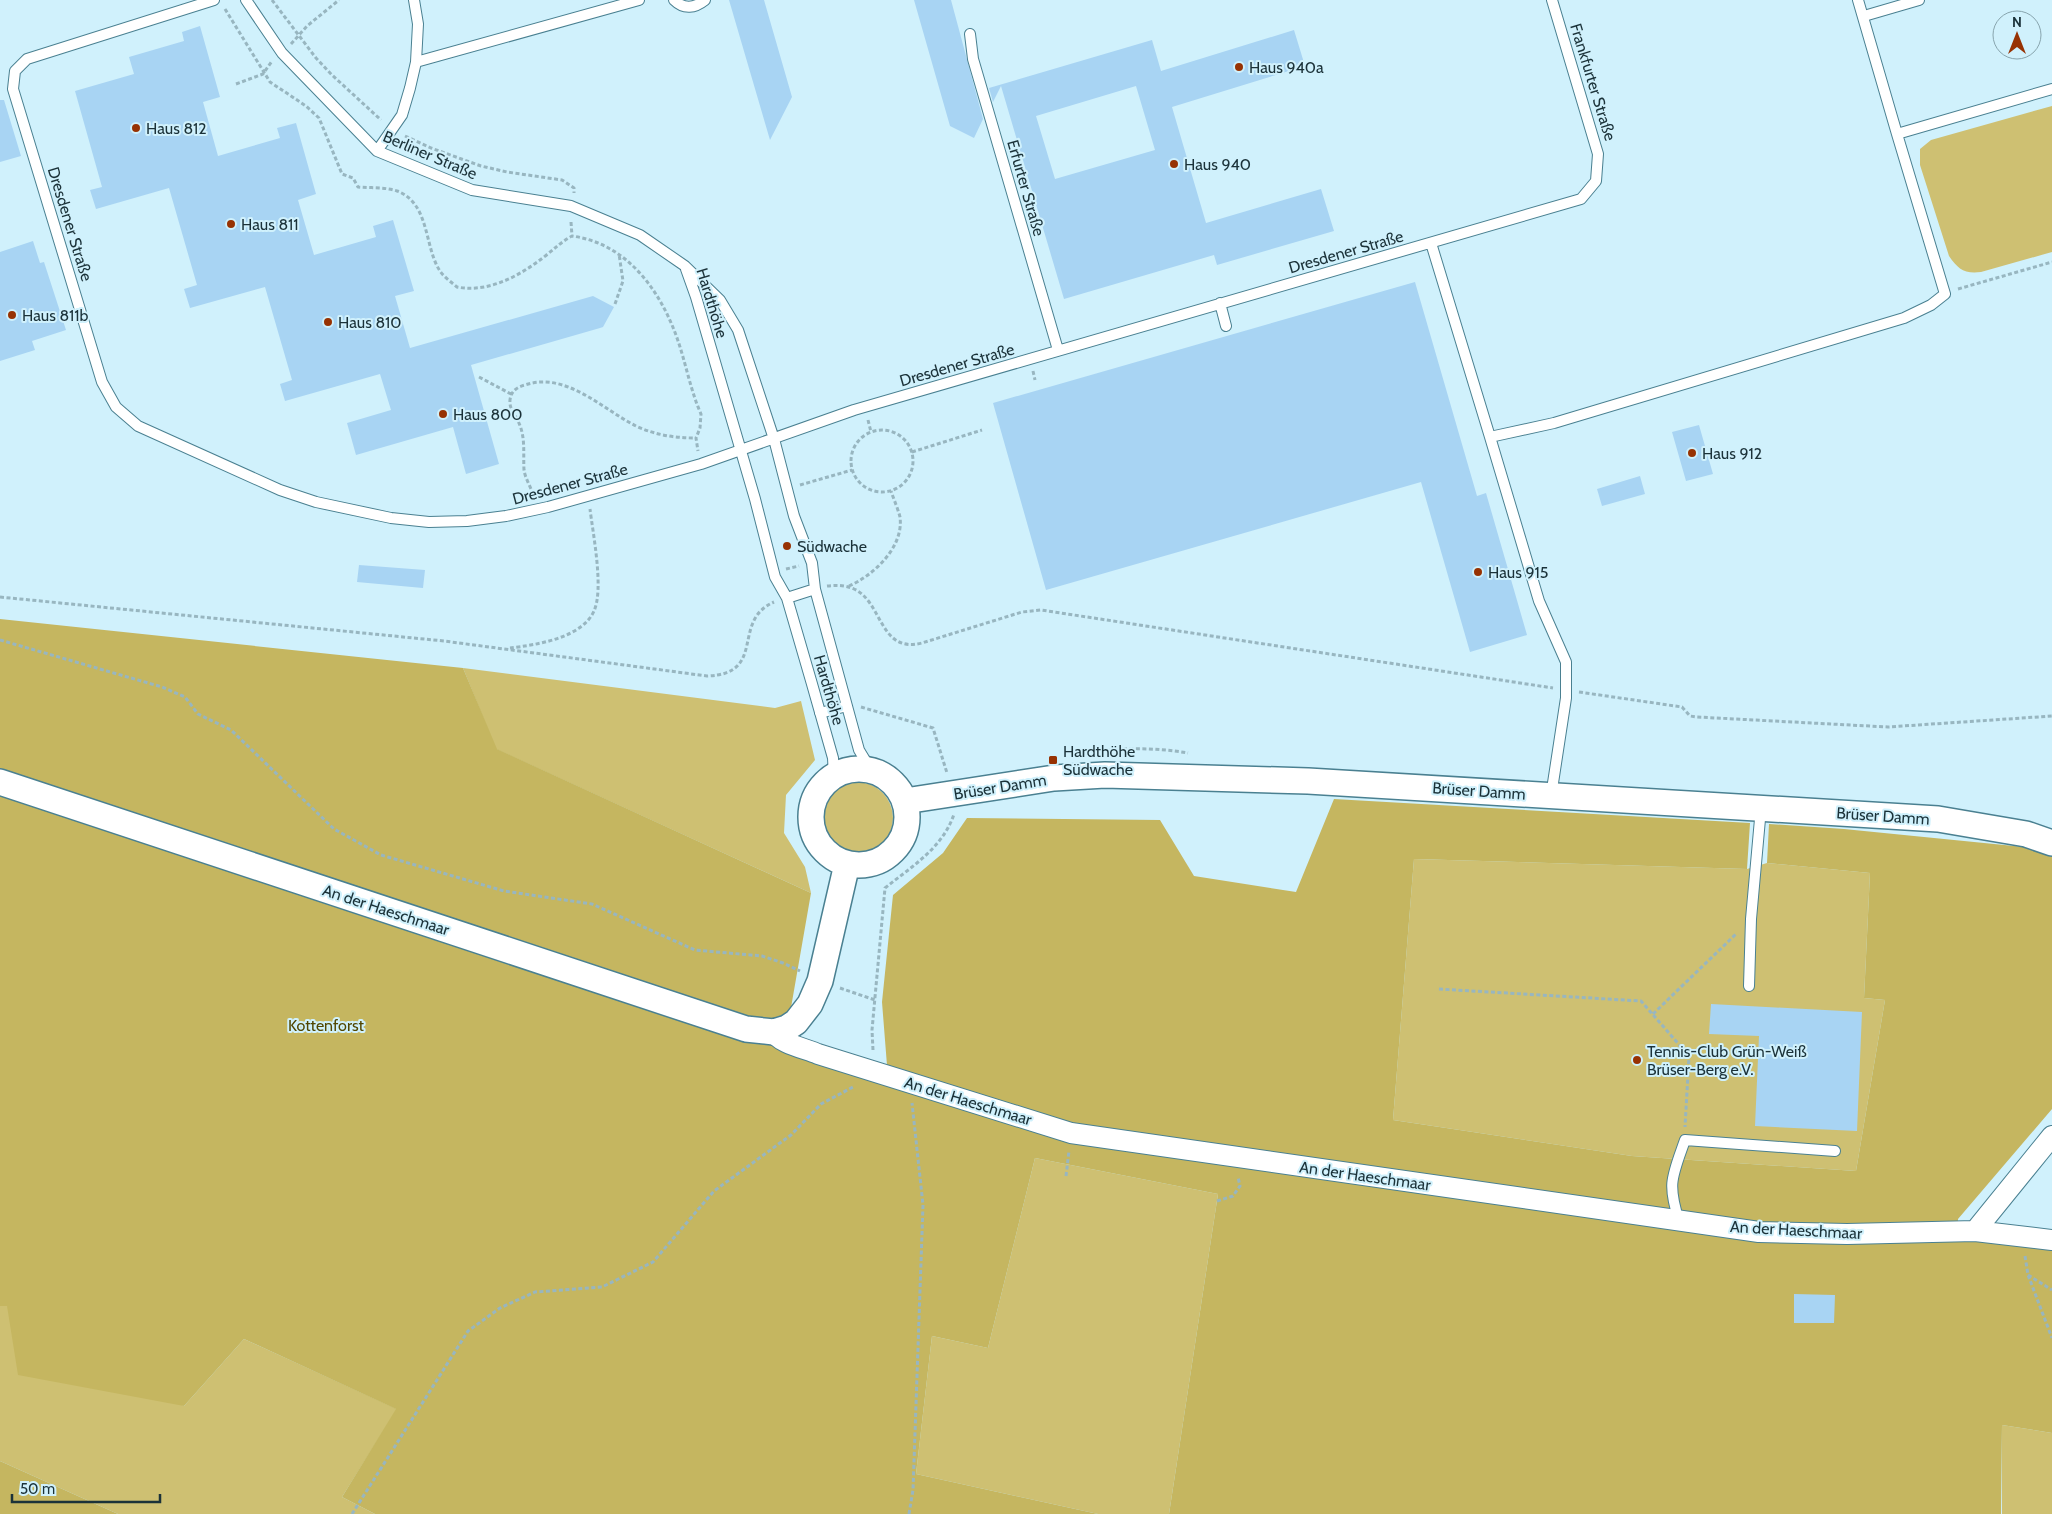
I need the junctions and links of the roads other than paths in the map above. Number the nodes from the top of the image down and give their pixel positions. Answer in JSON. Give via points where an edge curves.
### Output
{"nodes":[{"id":1,"x":214,"y":0,"type":"edge"},
{"id":2,"x":246,"y":0,"type":"edge"},
{"id":3,"x":414,"y":0,"type":"edge"},
{"id":4,"x":639,"y":0,"type":"edge"},
{"id":5,"x":674,"y":0,"type":"edge"},
{"id":6,"x":705,"y":0,"type":"edge"},
{"id":7,"x":1552,"y":0,"type":"edge"},
{"id":8,"x":1858,"y":0,"type":"edge"},
{"id":9,"x":1919,"y":0,"type":"edge"},
{"id":10,"x":1864,"y":16,"type":"junction"},
{"id":11,"x":970,"y":34,"type":"dead end"},
{"id":12,"x":416,"y":62,"type":"junction"},
{"id":13,"x":2052,"y":89,"type":"edge"},
{"id":14,"x":1897,"y":134,"type":"junction"},
{"id":15,"x":377,"y":151,"type":"junction"},
{"id":16,"x":1582,"y":199,"type":"joint"},
{"id":17,"x":1431,"y":243,"type":"junction"},
{"id":18,"x":685,"y":266,"type":"junction"},
{"id":19,"x":1220,"y":303,"type":"junction"},
{"id":20,"x":1226,"y":326,"type":"dead end"},
{"id":21,"x":1058,"y":350,"type":"junction"},
{"id":22,"x":1490,"y":437,"type":"junction"},
{"id":23,"x":774,"y":439,"type":"junction"},
{"id":24,"x":740,"y":450,"type":"junction"},
{"id":25,"x":814,"y":589,"type":"junction"},
{"id":26,"x":786,"y":598,"type":"junction"},
{"id":27,"x":847,"y":706,"type":"junction"},
{"id":28,"x":820,"y":713,"type":"junction"},
{"id":29,"x":871,"y":770,"type":"junction"},
{"id":30,"x":834,"y":776,"type":"junction"},
{"id":31,"x":0,"y":782,"type":"edge"},
{"id":32,"x":1551,"y":796,"type":"junction"},
{"id":33,"x":904,"y":801,"type":"junction"},
{"id":34,"x":1761,"y":808,"type":"junction"},
{"id":35,"x":2052,"y":842,"type":"edge"},
{"id":36,"x":847,"y":864,"type":"junction"},
{"id":37,"x":1749,"y":986,"type":"dead end"},
{"id":38,"x":774,"y":1032,"type":"junction"},
{"id":39,"x":2052,"y":1136,"type":"edge"},
{"id":40,"x":1835,"y":1151,"type":"dead end"},
{"id":41,"x":1679,"y":1221,"type":"junction"},
{"id":42,"x":1975,"y":1232,"type":"junction"},
{"id":43,"x":2052,"y":1240,"type":"edge"}],
"edges":[{"from":1,"to":24,"type":"lane","name":"Dresdener Straße","via":[[27,58],[16,71],[13,89],[102,382],[116,407],[138,426],[280,490],[316,502],[391,518],[429,522],[467,521],[537,509],[701,464]]},
{"from":2,"to":15,"type":"lane","name":"Berliner Straße","via":[[282,53]]},
{"from":3,"to":12,"type":"lane","via":[[418,24]]},
{"from":4,"to":12,"type":"lane"},
{"from":5,"to":6,"type":"lane","via":[[684,7],[699,5]]},
{"from":7,"to":16,"type":"lane","name":"Frankfurter Straße","via":[[1598,154],[1596,181]]},
{"from":8,"to":10,"type":"lane"},
{"from":9,"to":10,"type":"lane"},
{"from":10,"to":14,"type":"lane"},
{"from":11,"to":21,"type":"lane","name":"Erfurter Straße","via":[[973,59]]},
{"from":12,"to":15,"type":"lane","via":[[402,115]]},
{"from":13,"to":14,"type":"lane"},
{"from":14,"to":22,"type":"lane","via":[[1946,294],[1931,306],[1904,318],[1554,423]]},
{"from":15,"to":18,"type":"lane","name":"Berliner Straße","via":[[472,190],[571,206],[640,235]]},
{"from":16,"to":17,"type":"lane","name":"Dresdener Straße"},
{"from":17,"to":19,"type":"lane","name":"Dresdener Straße"},
{"from":17,"to":22,"type":"lane"},
{"from":18,"to":23,"type":"lane","name":"Hardthöhe","via":[[720,300],[738,330]]},
{"from":18,"to":24,"type":"lane","name":"Hardthöhe"},
{"from":19,"to":20,"type":"lane"},
{"from":19,"to":21,"type":"lane","name":"Dresdener Straße"},
{"from":21,"to":23,"type":"lane","name":"Dresdener Straße","via":[[854,410]]},
{"from":22,"to":32,"type":"lane","via":[[1539,601],[1566,662],[1567,690]]},
{"from":23,"to":24,"type":"lane","name":"Dresdener Straße"},
{"from":23,"to":25,"type":"lane","name":"Hardthöhe","via":[[794,516],[812,563]]},
{"from":24,"to":26,"type":"lane","name":"Hardthöhe","via":[[773,571]]},
{"from":25,"to":26,"type":"lane"},
{"from":25,"to":27,"type":"lane","name":"Hardthöhe"},
{"from":26,"to":28,"type":"lane","name":"Hardthöhe"},
{"from":27,"to":28,"type":"lane"},
{"from":27,"to":29,"type":"lane","name":"Hardthöhe","via":[[859,750]]},
{"from":28,"to":30,"type":"lane","name":"Hardthöhe","via":[[833,758]]},
{"from":29,"to":30,"type":"street","via":[[852,770]]},
{"from":29,"to":33,"type":"street","via":[[897,787]]},
{"from":30,"to":36,"type":"street","via":[[815,796],[811,824],[823,850]]},
{"from":31,"to":38,"type":"street","name":"An der Haeschmaar","via":[[746,1029]]},
{"from":32,"to":33,"type":"street","name":"Brüser Damm","via":[[1308,781],[1105,775],[1054,778]]},
{"from":32,"to":34,"type":"street","name":"Brüser Damm"},
{"from":33,"to":36,"type":"street","via":[[908,818],[904,835],[895,850],[864,866]]},
{"from":34,"to":35,"type":"street","name":"Brüser Damm","via":[[1938,820],[2026,834]]},
{"from":34,"to":37,"type":"lane","via":[[1751,919]]},
{"from":36,"to":38,"type":"street","via":[[820,981],[803,1014],[787,1028]]},
{"from":38,"to":41,"type":"street","name":"An der Haeschmaar","via":[[784,1041],[910,1084],[1071,1133]]},
{"from":39,"to":42,"type":"street"},
{"from":40,"to":41,"type":"lane","via":[[1685,1140],[1671,1191]]},
{"from":41,"to":42,"type":"street","name":"An der Haeschmaar","via":[[1769,1232]]},
{"from":42,"to":43,"type":"street","name":"An der Haeschmaar"}]}
